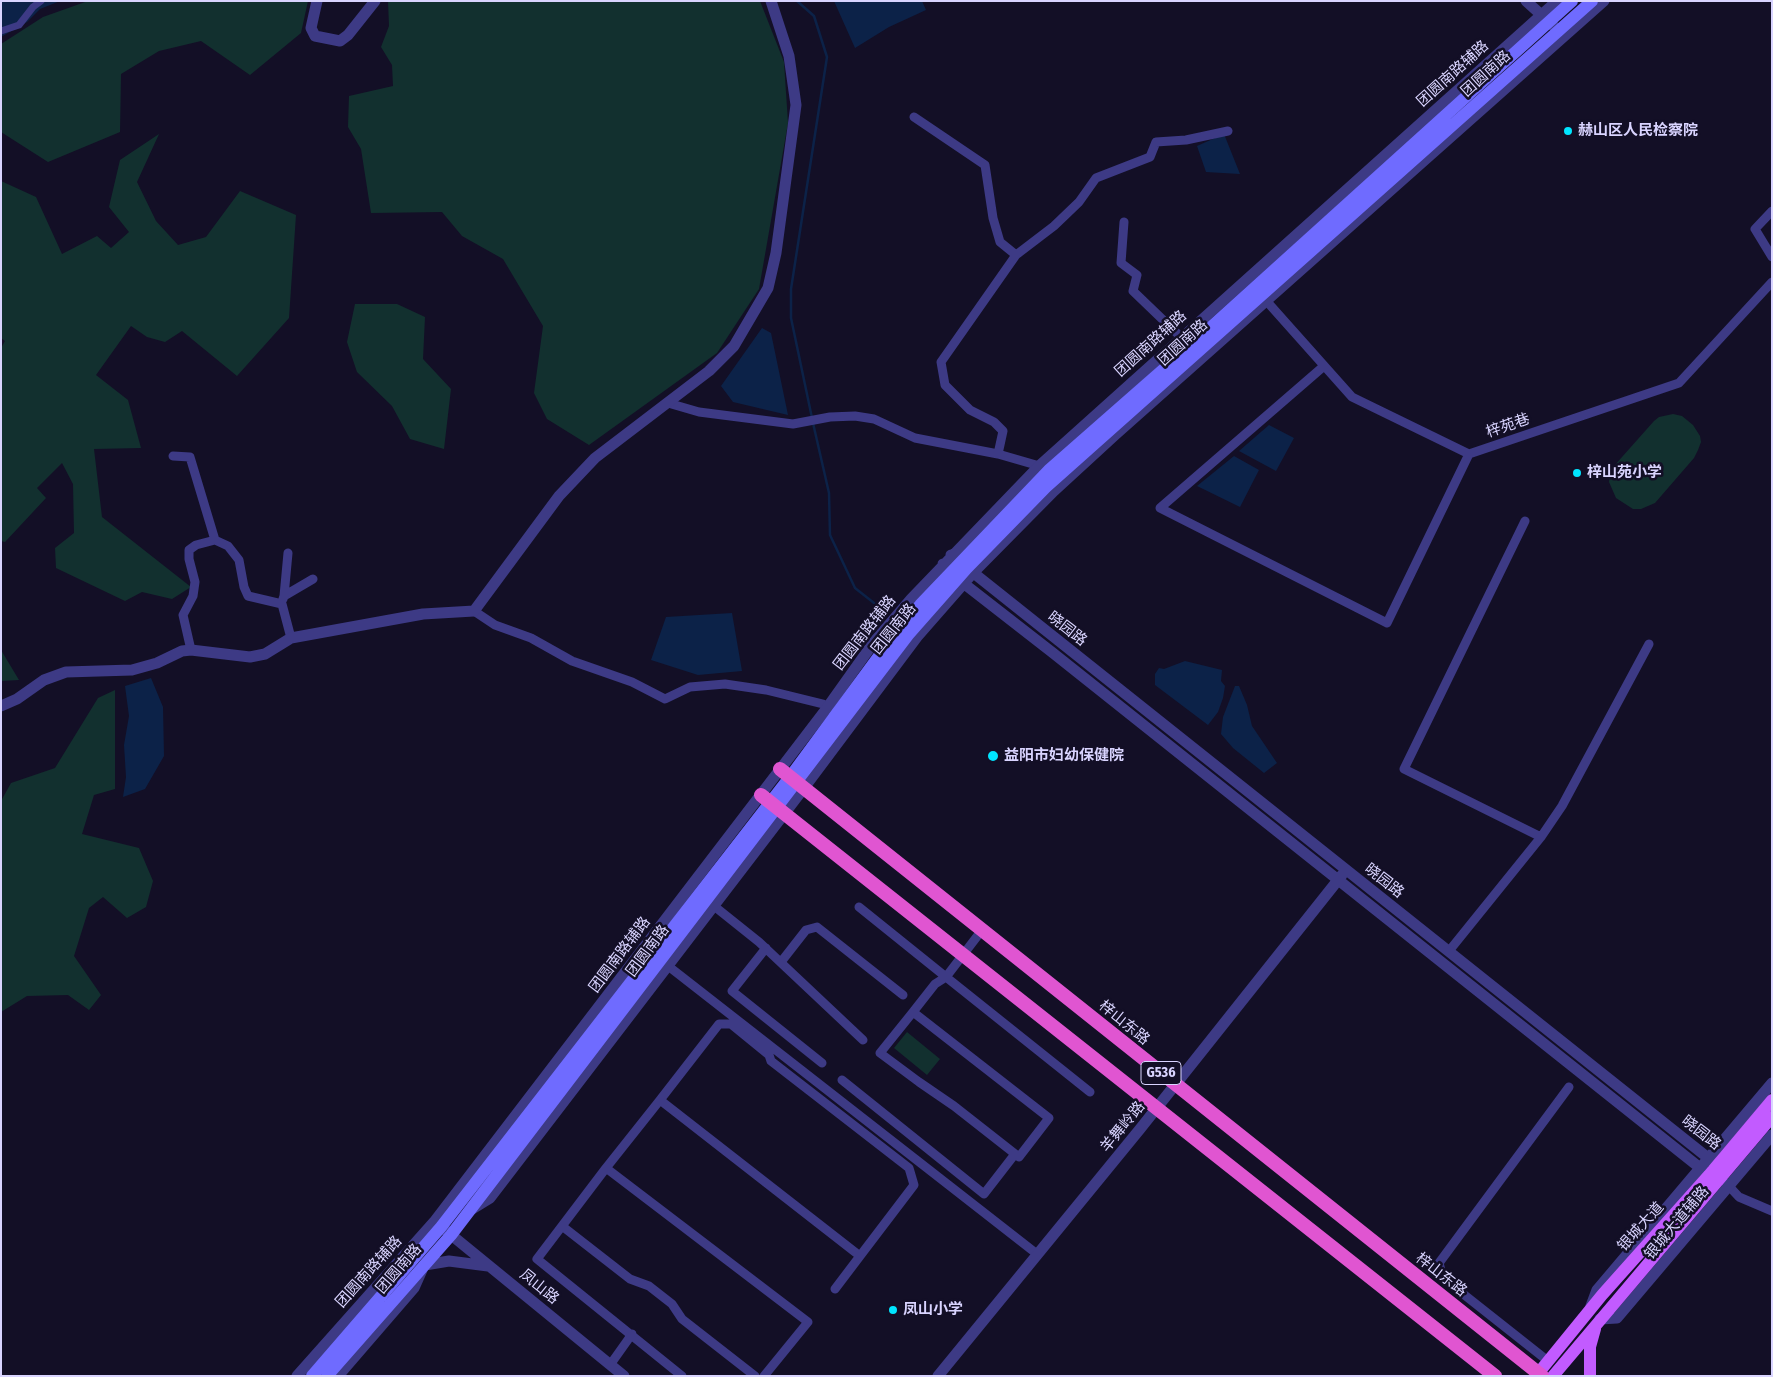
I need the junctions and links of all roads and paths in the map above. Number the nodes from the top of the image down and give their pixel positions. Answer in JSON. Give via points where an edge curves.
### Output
{"nodes":[{"id":1,"x":41,"y":1,"type":"edge"},
{"id":2,"x":317,"y":1,"type":"edge"},
{"id":3,"x":375,"y":1,"type":"edge"},
{"id":4,"x":771,"y":1,"type":"edge"},
{"id":5,"x":1526,"y":1,"type":"edge"},
{"id":6,"x":1557,"y":1,"type":"edge"},
{"id":7,"x":1572,"y":1,"type":"edge"},
{"id":8,"x":1592,"y":1,"type":"edge"},
{"id":9,"x":1604,"y":1,"type":"edge"},
{"id":10,"x":1545,"y":18,"type":"junction"},
{"id":11,"x":1,"y":31,"type":"edge"},
{"id":12,"x":1559,"y":31,"type":"junction"},
{"id":13,"x":914,"y":116,"type":"dead end"},
{"id":14,"x":1228,"y":130,"type":"dead end"},
{"id":15,"x":1772,"y":211,"type":"edge"},
{"id":16,"x":1124,"y":222,"type":"dead end"},
{"id":17,"x":1016,"y":255,"type":"junction"},
{"id":18,"x":1772,"y":257,"type":"edge"},
{"id":19,"x":1772,"y":282,"type":"edge"},
{"id":20,"x":1264,"y":298,"type":"junction"},
{"id":21,"x":1185,"y":342,"type":"junction"},
{"id":22,"x":1324,"y":366,"type":"junction"},
{"id":23,"x":668,"y":403,"type":"junction"},
{"id":24,"x":998,"y":454,"type":"junction"},
{"id":25,"x":1469,"y":454,"type":"junction"},
{"id":26,"x":173,"y":456,"type":"dead end"},
{"id":27,"x":1045,"y":467,"type":"junction"},
{"id":28,"x":1525,"y":520,"type":"dead end"},
{"id":29,"x":216,"y":540,"type":"junction"},
{"id":30,"x":288,"y":553,"type":"dead end"},
{"id":31,"x":963,"y":565,"type":"junction"},
{"id":32,"x":954,"y":575,"type":"junction"},
{"id":33,"x":313,"y":579,"type":"dead end"},
{"id":34,"x":283,"y":600,"type":"junction"},
{"id":35,"x":474,"y":611,"type":"junction"},
{"id":36,"x":917,"y":637,"type":"junction"},
{"id":37,"x":291,"y":638,"type":"junction"},
{"id":38,"x":1649,"y":644,"type":"dead end"},
{"id":39,"x":897,"y":649,"type":"junction"},
{"id":40,"x":191,"y":650,"type":"junction"},
{"id":41,"x":1,"y":706,"type":"edge"},
{"id":42,"x":831,"y":711,"type":"junction"},
{"id":43,"x":792,"y":779,"type":"junction"},
{"id":44,"x":773,"y":804,"type":"junction"},
{"id":45,"x":1541,"y":837,"type":"junction"},
{"id":46,"x":1346,"y":870,"type":"junction"},
{"id":47,"x":1339,"y":880,"type":"junction"},
{"id":48,"x":710,"y":903,"type":"junction"},
{"id":49,"x":859,"y":907,"type":"dead end"},
{"id":50,"x":982,"y":930,"type":"junction"},
{"id":51,"x":766,"y":948,"type":"junction"},
{"id":52,"x":1449,"y":952,"type":"junction"},
{"id":53,"x":963,"y":955,"type":"junction"},
{"id":54,"x":780,"y":962,"type":"junction"},
{"id":55,"x":665,"y":963,"type":"junction"},
{"id":56,"x":946,"y":977,"type":"junction"},
{"id":57,"x":903,"y":995,"type":"dead end"},
{"id":58,"x":914,"y":1012,"type":"junction"},
{"id":59,"x":863,"y":1040,"type":"dead end"},
{"id":60,"x":822,"y":1062,"type":"dead end"},
{"id":61,"x":842,"y":1080,"type":"dead end"},
{"id":62,"x":1772,"y":1083,"type":"edge"},
{"id":63,"x":1176,"y":1084,"type":"junction"},
{"id":64,"x":1569,"y":1088,"type":"dead end"},
{"id":65,"x":1090,"y":1092,"type":"dead end"},
{"id":66,"x":660,"y":1100,"type":"junction"},
{"id":67,"x":1772,"y":1100,"type":"edge"},
{"id":68,"x":1157,"y":1108,"type":"junction"},
{"id":69,"x":1772,"y":1117,"type":"edge"},
{"id":70,"x":1772,"y":1135,"type":"edge"},
{"id":71,"x":1015,"y":1154,"type":"junction"},
{"id":72,"x":606,"y":1168,"type":"junction"},
{"id":73,"x":1714,"y":1171,"type":"junction"},
{"id":74,"x":1772,"y":1211,"type":"edge"},
{"id":75,"x":562,"y":1226,"type":"junction"},
{"id":76,"x":442,"y":1228,"type":"junction"},
{"id":77,"x":1037,"y":1254,"type":"junction"},
{"id":78,"x":860,"y":1256,"type":"junction"},
{"id":79,"x":488,"y":1266,"type":"junction"},
{"id":80,"x":424,"y":1267,"type":"junction"},
{"id":81,"x":835,"y":1289,"type":"dead end"},
{"id":82,"x":1598,"y":1321,"type":"junction"},
{"id":83,"x":632,"y":1334,"type":"junction"},
{"id":84,"x":1548,"y":1361,"type":"junction"},
{"id":85,"x":610,"y":1364,"type":"junction"},
{"id":86,"x":1539,"y":1375,"type":"edge"},
{"id":87,"x":297,"y":1376,"type":"edge"},
{"id":88,"x":312,"y":1376,"type":"edge"},
{"id":89,"x":327,"y":1376,"type":"edge"},
{"id":90,"x":338,"y":1376,"type":"edge"},
{"id":91,"x":624,"y":1376,"type":"edge"},
{"id":92,"x":682,"y":1376,"type":"edge"},
{"id":93,"x":756,"y":1376,"type":"edge"},
{"id":94,"x":764,"y":1376,"type":"edge"},
{"id":95,"x":938,"y":1376,"type":"edge"},
{"id":96,"x":1495,"y":1376,"type":"edge"},
{"id":97,"x":1553,"y":1376,"type":"edge"},
{"id":98,"x":1590,"y":1376,"type":"edge"}],
"edges":[{"from":1,"to":11,"type":"street","via":[[19,25]]},
{"from":2,"to":3,"type":"street","via":[[311,28],[315,36],[340,41]]},
{"from":4,"to":23,"type":"street","via":[[789,56],[796,105],[776,253],[768,288],[734,346],[709,371]]},
{"from":5,"to":10,"type":"street"},
{"from":6,"to":10,"type":"street"},
{"from":7,"to":10,"type":"main road","name":"团圆南路"},
{"from":8,"to":12,"type":"main road","name":"团圆南路"},
{"from":9,"to":20,"type":"street"},
{"from":10,"to":12,"type":"street"},
{"from":10,"to":21,"type":"main road","name":"团圆南路"},
{"from":12,"to":20,"type":"main road","name":"团圆南路"},
{"from":13,"to":17,"type":"street","via":[[985,164],[1000,242]]},
{"from":14,"to":17,"type":"street","via":[[1186,140],[1156,142],[1150,157],[1096,178],[1079,202]]},
{"from":15,"to":18,"type":"street","via":[[1756,229]]},
{"from":16,"to":21,"type":"street","via":[[1121,263],[1137,275],[1133,291]]},
{"from":17,"to":24,"type":"street","via":[[941,362],[945,385],[970,410],[994,422],[1003,431]]},
{"from":19,"to":25,"type":"street","name":"梓苑巷","via":[[1679,383]]},
{"from":20,"to":22,"type":"street"},
{"from":20,"to":31,"type":"main road","name":"团圆南路","via":[[1046,487]]},
{"from":21,"to":27,"type":"main road","name":"团圆南路"},
{"from":22,"to":25,"type":"street","via":[[1352,397]]},
{"from":22,"to":25,"type":"street","via":[[1160,508],[1386,623]]},
{"from":23,"to":24,"type":"street","via":[[699,412],[793,424],[855,416],[874,419],[915,438]]},
{"from":23,"to":35,"type":"street","via":[[595,458],[560,496]]},
{"from":24,"to":27,"type":"street"},
{"from":26,"to":29,"type":"street","via":[[190,457]]},
{"from":27,"to":31,"type":"main road","name":"团圆南路"},
{"from":28,"to":45,"type":"street","via":[[1404,769]]},
{"from":29,"to":34,"type":"street","via":[[228,546],[239,560],[248,596]]},
{"from":29,"to":40,"type":"street","via":[[189,550],[195,582],[194,596],[183,615]]},
{"from":30,"to":34,"type":"street"},
{"from":31,"to":32,"type":"main road","name":"团圆南路"},
{"from":31,"to":32,"type":"street"},
{"from":31,"to":46,"type":"street","name":"晓园路"},
{"from":32,"to":36,"type":"street"},
{"from":32,"to":39,"type":"main road","name":"团圆南路"},
{"from":32,"to":42,"type":"main road","name":"团圆南路","via":[[890,641]]},
{"from":32,"to":47,"type":"street","name":"晓园路"},
{"from":33,"to":34,"type":"street"},
{"from":34,"to":37,"type":"street"},
{"from":35,"to":37,"type":"street","via":[[424,614]]},
{"from":35,"to":42,"type":"street","via":[[495,625],[531,638],[572,661],[632,682],[665,699],[690,687],[725,684],[823,704]]},
{"from":36,"to":39,"type":"main road"},
{"from":36,"to":43,"type":"street"},
{"from":37,"to":40,"type":"street","via":[[265,654],[250,657]]},
{"from":38,"to":45,"type":"street","via":[[1562,806]]},
{"from":39,"to":43,"type":"main road","name":"团圆南路"},
{"from":40,"to":41,"type":"street","via":[[132,670],[66,672],[44,680]]},
{"from":42,"to":43,"type":"main road","name":"团圆南路"},
{"from":43,"to":44,"type":"main road","name":"团圆南路"},
{"from":43,"to":44,"type":"street"},
{"from":43,"to":50,"type":"highway","name":"梓山东路","number":"G536"},
{"from":44,"to":48,"type":"main road","name":"团圆南路"},
{"from":44,"to":53,"type":"highway","number":"G536"},
{"from":44,"to":76,"type":"main road","name":"团圆南路"},
{"from":45,"to":52,"type":"street"},
{"from":46,"to":47,"type":"street","name":"羊舞岭路"},
{"from":46,"to":52,"type":"street","name":"晓园路"},
{"from":47,"to":63,"type":"street","name":"羊舞岭路"},
{"from":47,"to":73,"type":"street","name":"晓园路"},
{"from":48,"to":51,"type":"street"},
{"from":48,"to":55,"type":"main road","name":"团圆南路"},
{"from":49,"to":56,"type":"street"},
{"from":50,"to":53,"type":"street"},
{"from":50,"to":63,"type":"highway","name":"梓山东路","number":"G536"},
{"from":51,"to":54,"type":"street"},
{"from":51,"to":60,"type":"street","via":[[732,991]]},
{"from":52,"to":73,"type":"street","name":"晓园路"},
{"from":53,"to":56,"type":"street"},
{"from":53,"to":68,"type":"highway","number":"G536"},
{"from":54,"to":57,"type":"street","via":[[806,930],[817,927]]},
{"from":54,"to":59,"type":"street"},
{"from":55,"to":76,"type":"main road","name":"团圆南路","via":[[470,1210]]},
{"from":55,"to":77,"type":"street"},
{"from":56,"to":58,"type":"street","via":[[935,984]]},
{"from":56,"to":65,"type":"street"},
{"from":58,"to":71,"type":"street","via":[[880,1053]]},
{"from":58,"to":71,"type":"street","via":[[1049,1118],[1019,1157]]},
{"from":61,"to":71,"type":"street","via":[[984,1194]]},
{"from":62,"to":73,"type":"street"},
{"from":63,"to":68,"type":"street","name":"羊舞岭路"},
{"from":63,"to":86,"type":"highway","name":"梓山东路","number":"G536"},
{"from":64,"to":84,"type":"street","via":[[1439,1263],[1444,1278]]},
{"from":66,"to":72,"type":"street"},
{"from":66,"to":78,"type":"street"},
{"from":66,"to":78,"type":"street","via":[[720,1024],[731,1024],[769,1055],[771,1061],[909,1168],[914,1185]]},
{"from":67,"to":73,"type":"main road","name":"银城大道"},
{"from":68,"to":77,"type":"street","name":"羊舞岭路"},
{"from":68,"to":96,"type":"highway","number":"G536"},
{"from":69,"to":73,"type":"main road","name":"银城大道"},
{"from":70,"to":73,"type":"street","name":"银城大道辅路"},
{"from":72,"to":75,"type":"street"},
{"from":72,"to":94,"type":"street","via":[[808,1322]]},
{"from":73,"to":74,"type":"street","via":[[1739,1197]]},
{"from":73,"to":82,"type":"main road","name":"银城大道"},
{"from":73,"to":84,"type":"main road","name":"银城大道"},
{"from":75,"to":83,"type":"street","via":[[537,1259]]},
{"from":75,"to":93,"type":"street","via":[[630,1279],[649,1286],[672,1304],[682,1319]]},
{"from":76,"to":79,"type":"street","name":"凤山路"},
{"from":76,"to":80,"type":"main road","name":"团圆南路"},
{"from":76,"to":87,"type":"street","name":"团圆南路辅路"},
{"from":76,"to":88,"type":"main road","name":"团圆南路"},
{"from":77,"to":95,"type":"street","name":"羊舞岭路"},
{"from":78,"to":81,"type":"street"},
{"from":79,"to":80,"type":"street","via":[[449,1262]]},
{"from":79,"to":85,"type":"street","name":"凤山路"},
{"from":80,"to":89,"type":"main road","name":"团圆南路"},
{"from":80,"to":90,"type":"street","via":[[414,1288]]},
{"from":82,"to":97,"type":"main road","name":"银城大道"},
{"from":82,"to":98,"type":"main road","via":[[1590,1347]]},
{"from":83,"to":85,"type":"street"},
{"from":83,"to":92,"type":"street"},
{"from":84,"to":86,"type":"main road","name":"银城大道"},
{"from":85,"to":91,"type":"street","name":"凤山路"}]}
